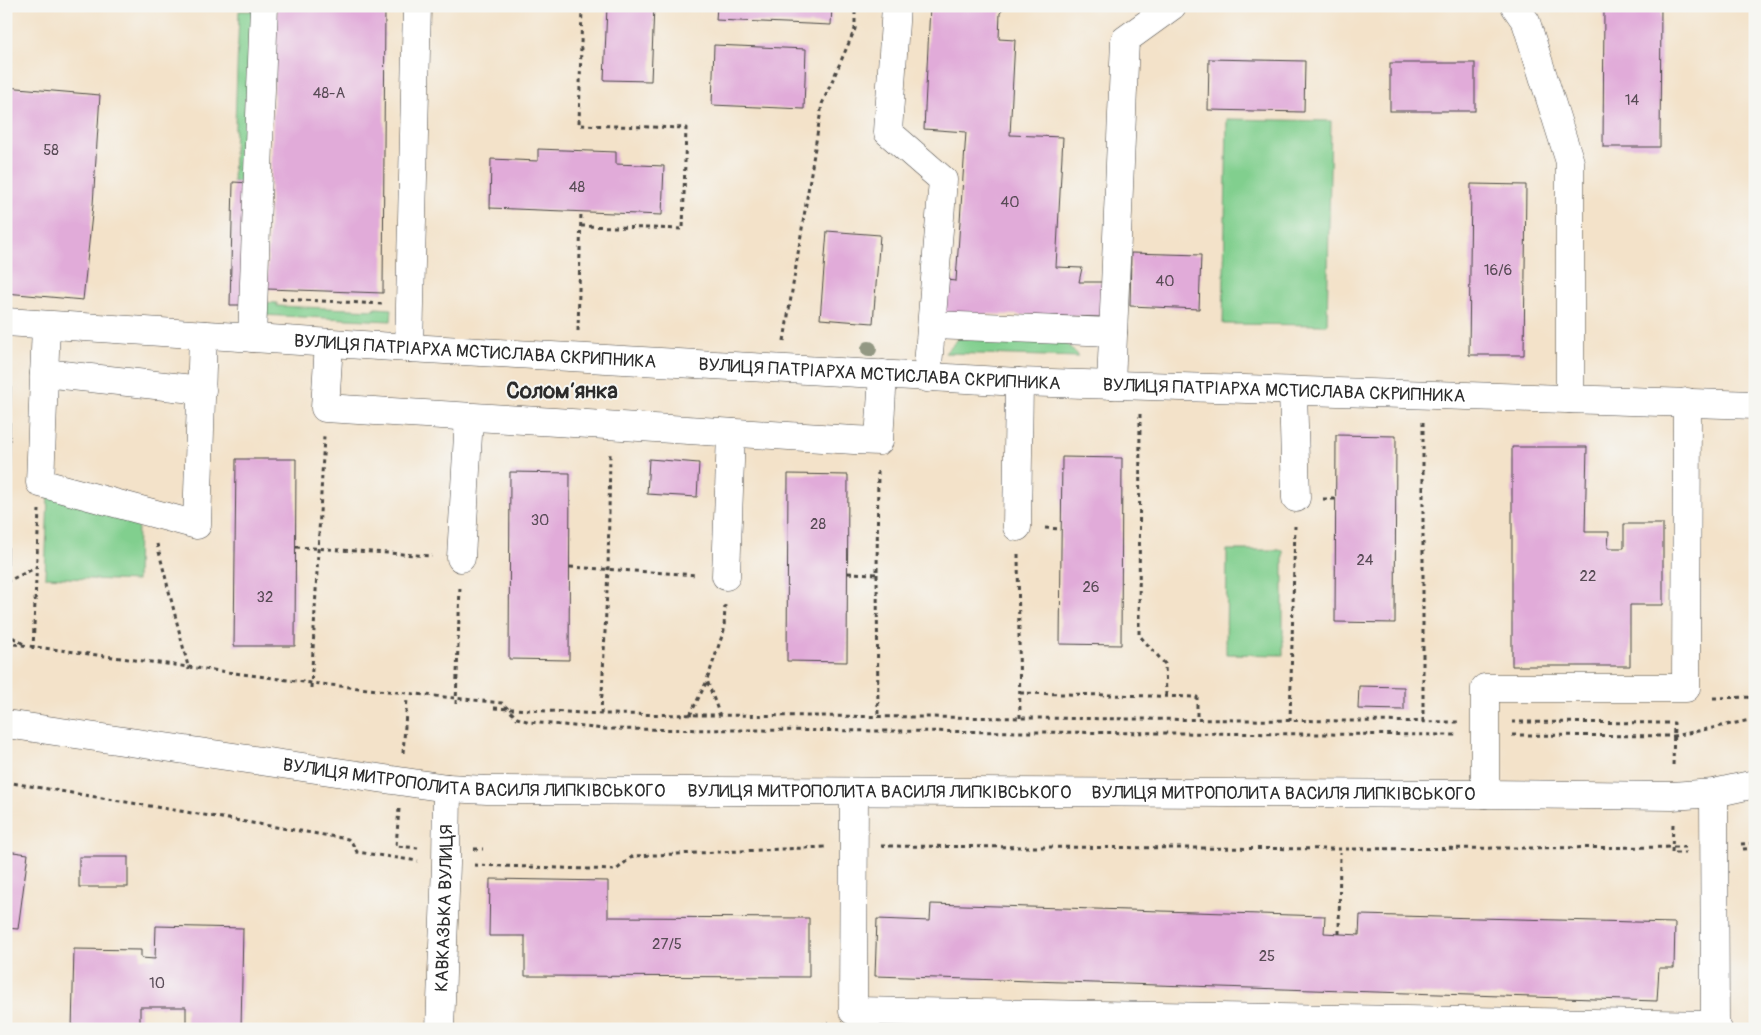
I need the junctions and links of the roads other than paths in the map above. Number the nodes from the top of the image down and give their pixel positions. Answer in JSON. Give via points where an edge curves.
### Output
{"nodes":[{"id":1,"x":264,"y":6,"type":"edge"},
{"id":2,"x":417,"y":6,"type":"edge"},
{"id":3,"x":896,"y":6,"type":"edge"},
{"id":4,"x":1172,"y":6,"type":"edge"},
{"id":5,"x":1515,"y":6,"type":"edge"},
{"id":6,"x":6,"y":322,"type":"edge"},
{"id":7,"x":46,"y":325,"type":"junction"},
{"id":8,"x":932,"y":325,"type":"junction"},
{"id":9,"x":1113,"y":332,"type":"junction"},
{"id":10,"x":203,"y":335,"type":"junction"},
{"id":11,"x":252,"y":338,"type":"junction"},
{"id":12,"x":329,"y":343,"type":"junction"},
{"id":13,"x":409,"y":348,"type":"junction"},
{"id":14,"x":44,"y":373,"type":"junction"},
{"id":15,"x":883,"y":374,"type":"junction"},
{"id":16,"x":927,"y":378,"type":"junction"},
{"id":17,"x":1019,"y":382,"type":"junction"},
{"id":18,"x":1111,"y":385,"type":"junction"},
{"id":19,"x":202,"y":390,"type":"junction"},
{"id":20,"x":1292,"y":391,"type":"junction"},
{"id":21,"x":1570,"y":399,"type":"junction"},
{"id":22,"x":1688,"y":402,"type":"junction"},
{"id":23,"x":1755,"y":404,"type":"edge"},
{"id":24,"x":469,"y":417,"type":"junction"},
{"id":25,"x":731,"y":433,"type":"junction"},
{"id":26,"x":1296,"y":498,"type":"road end"},
{"id":27,"x":1017,"y":527,"type":"road end"},
{"id":28,"x":461,"y":558,"type":"road end"},
{"id":29,"x":726,"y":576,"type":"road end"},
{"id":30,"x":6,"y":724,"type":"edge"},
{"id":31,"x":1755,"y":784,"type":"edge"},
{"id":32,"x":447,"y":788,"type":"junction"},
{"id":33,"x":854,"y":793,"type":"junction"},
{"id":34,"x":1714,"y":793,"type":"junction"},
{"id":35,"x":1485,"y":794,"type":"junction"},
{"id":36,"x":1716,"y":1027,"type":"edge"},
{"id":37,"x":440,"y":1029,"type":"edge"}],
"edges":[{"from":1,"to":11,"type":"street"},
{"from":2,"to":13,"type":"street"},
{"from":3,"to":8,"type":"street","via":[[888,132],[943,180]]},
{"from":4,"to":9,"type":"street","via":[[1125,40]]},
{"from":5,"to":21,"type":"street","via":[[1526,22],[1570,162]]},
{"from":6,"to":7,"type":"street","name":"ВУЛИЦЯ ПАТРІАРХА МСТИСЛАВА СКРИПНИКА"},
{"from":7,"to":10,"type":"street","name":"ВУЛИЦЯ ПАТРІАРХА МСТИСЛАВА СКРИПНИКА"},
{"from":7,"to":14,"type":"street"},
{"from":8,"to":9,"type":"street"},
{"from":8,"to":16,"type":"street"},
{"from":9,"to":18,"type":"street"},
{"from":10,"to":11,"type":"street","name":"ВУЛИЦЯ ПАТРІАРХА МСТИСЛАВА СКРИПНИКА"},
{"from":10,"to":19,"type":"street"},
{"from":11,"to":12,"type":"street","name":"ВУЛИЦЯ ПАТРІАРХА МСТИСЛАВА СКРИПНИКА"},
{"from":12,"to":13,"type":"street","name":"ВУЛИЦЯ ПАТРІАРХА МСТИСЛАВА СКРИПНИКА"},
{"from":12,"to":24,"type":"street","via":[[325,408]]},
{"from":13,"to":15,"type":"street","name":"ВУЛИЦЯ ПАТРІАРХА МСТИСЛАВА СКРИПНИКА"},
{"from":14,"to":19,"type":"street"},
{"from":14,"to":19,"type":"street","via":[[40,483],[197,525]]},
{"from":15,"to":16,"type":"street","name":"ВУЛИЦЯ ПАТРІАРХА МСТИСЛАВА СКРИПНИКА"},
{"from":15,"to":25,"type":"street","via":[[879,441]]},
{"from":16,"to":17,"type":"street","name":"ВУЛИЦЯ ПАТРІАРХА МСТИСЛАВА СКРИПНИКА"},
{"from":17,"to":18,"type":"street","name":"ВУЛИЦЯ ПАТРІАРХА МСТИСЛАВА СКРИПНИКА"},
{"from":17,"to":27,"type":"street"},
{"from":18,"to":20,"type":"street","name":"ВУЛИЦЯ ПАТРІАРХА МСТИСЛАВА СКРИПНИКА"},
{"from":20,"to":21,"type":"street","name":"ВУЛИЦЯ ПАТРІАРХА МСТИСЛАВА СКРИПНИКА"},
{"from":20,"to":26,"type":"street"},
{"from":21,"to":22,"type":"street","name":"ВУЛИЦЯ ПАТРІАРХА МСТИСЛАВА СКРИПНИКА"},
{"from":22,"to":23,"type":"street","name":"ВУЛИЦЯ ПАТРІАРХА МСТИСЛАВА СКРИПНИКА"},
{"from":22,"to":35,"type":"street","via":[[1686,688],[1485,688]]},
{"from":24,"to":25,"type":"street"},
{"from":24,"to":28,"type":"street"},
{"from":25,"to":29,"type":"street"},
{"from":30,"to":32,"type":"street","name":"ВУЛИЦЯ МИТРОПОЛИТА ВАСИЛЯ ЛИПКІВСЬКОГО"},
{"from":31,"to":34,"type":"street","name":"ВУЛИЦЯ МИТРОПОЛИТА ВАСИЛЯ ЛИПКІВСЬКОГО"},
{"from":32,"to":33,"type":"street","name":"ВУЛИЦЯ МИТРОПОЛИТА ВАСИЛЯ ЛИПКІВСЬКОГО"},
{"from":32,"to":37,"type":"street","name":"КАВКАЗЬКА ВУЛИЦЯ"},
{"from":33,"to":35,"type":"street","name":"ВУЛИЦЯ МИТРОПОЛИТА ВАСИЛЯ ЛИПКІВСЬКОГО"},
{"from":33,"to":36,"type":"street","via":[[853,1011]]},
{"from":34,"to":35,"type":"street","name":"ВУЛИЦЯ МИТРОПОЛИТА ВАСИЛЯ ЛИПКІВСЬКОГО","via":[[1672,796]]},
{"from":34,"to":36,"type":"street"}]}
